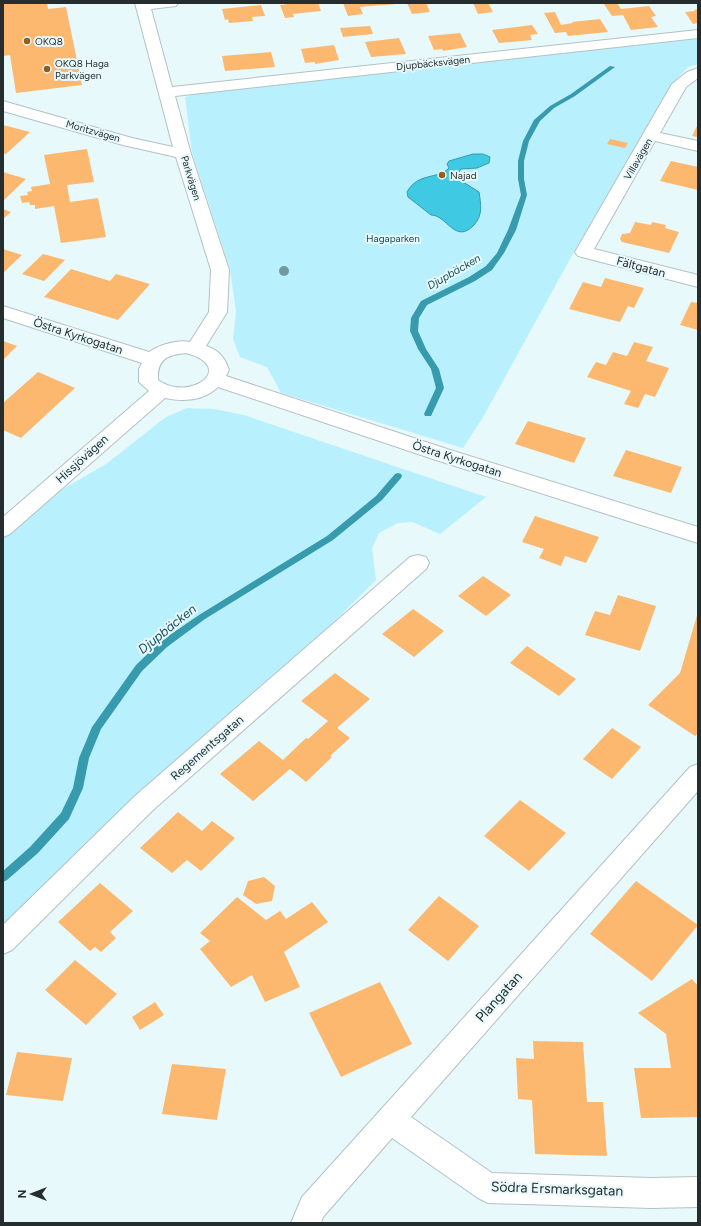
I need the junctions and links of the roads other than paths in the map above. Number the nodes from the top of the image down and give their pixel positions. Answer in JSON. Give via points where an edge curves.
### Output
{"nodes":[{"id":1,"x":171,"y":3,"type":"edge"},
{"id":2,"x":142,"y":4,"type":"edge"},
{"id":3,"x":698,"y":34,"type":"edge"},
{"id":4,"x":698,"y":73,"type":"edge"},
{"id":5,"x":167,"y":92,"type":"junction"},
{"id":6,"x":3,"y":106,"type":"edge"},
{"id":7,"x":652,"y":136,"type":"junction"},
{"id":8,"x":698,"y":146,"type":"edge"},
{"id":9,"x":183,"y":154,"type":"junction"},
{"id":10,"x":584,"y":252,"type":"joint"},
{"id":11,"x":698,"y":281,"type":"edge"},
{"id":12,"x":3,"y":312,"type":"edge"},
{"id":13,"x":196,"y":348,"type":"junction"},
{"id":14,"x":153,"y":360,"type":"junction"},
{"id":15,"x":217,"y":380,"type":"junction"},
{"id":16,"x":161,"y":391,"type":"junction"},
{"id":17,"x":3,"y":528,"type":"edge"},
{"id":18,"x":698,"y":535,"type":"edge"},
{"id":19,"x":418,"y":563,"type":"dead end"},
{"id":20,"x":698,"y":774,"type":"edge"},
{"id":21,"x":3,"y":942,"type":"edge"},
{"id":22,"x":390,"y":1120,"type":"junction"},
{"id":23,"x":698,"y":1192,"type":"edge"},
{"id":24,"x":306,"y":1223,"type":"edge"}],
"edges":[{"from":1,"to":2,"type":"street"},
{"from":2,"to":5,"type":"street","name":"Parkvägen"},
{"from":3,"to":5,"type":"street","name":"Djupbäcksvägen"},
{"from":4,"to":7,"type":"street","name":"Villavägen","via":[[680,84]]},
{"from":5,"to":9,"type":"street","name":"Parkvägen"},
{"from":6,"to":9,"type":"street","name":"Moritzvägen","via":[[129,142]]},
{"from":7,"to":8,"type":"street"},
{"from":7,"to":10,"type":"street","name":"Villavägen"},
{"from":9,"to":13,"type":"street","name":"Parkvägen","via":[[220,270],[218,312]]},
{"from":10,"to":11,"type":"street","name":"Fältgatan"},
{"from":12,"to":14,"type":"street","name":"Östra Kyrkogatan"},
{"from":13,"to":14,"type":"street","via":[[163,351]]},
{"from":13,"to":15,"type":"street","via":[[211,354],[219,362],[220,372]]},
{"from":14,"to":16,"type":"street","via":[[149,367],[149,382]]},
{"from":15,"to":16,"type":"street","via":[[204,390],[192,394],[178,395]]},
{"from":15,"to":18,"type":"street","name":"Östra Kyrkogatan"},
{"from":16,"to":17,"type":"street","name":"Hissjövägen"},
{"from":19,"to":21,"type":"street","name":"Regementsgatan","via":[[144,803]]},
{"from":20,"to":22,"type":"street","name":"Plangatan"},
{"from":22,"to":23,"type":"street","name":"Södra Ersmarksgatan","via":[[488,1188]]},
{"from":22,"to":24,"type":"street","name":"Plangatan","via":[[312,1207]]}]}
